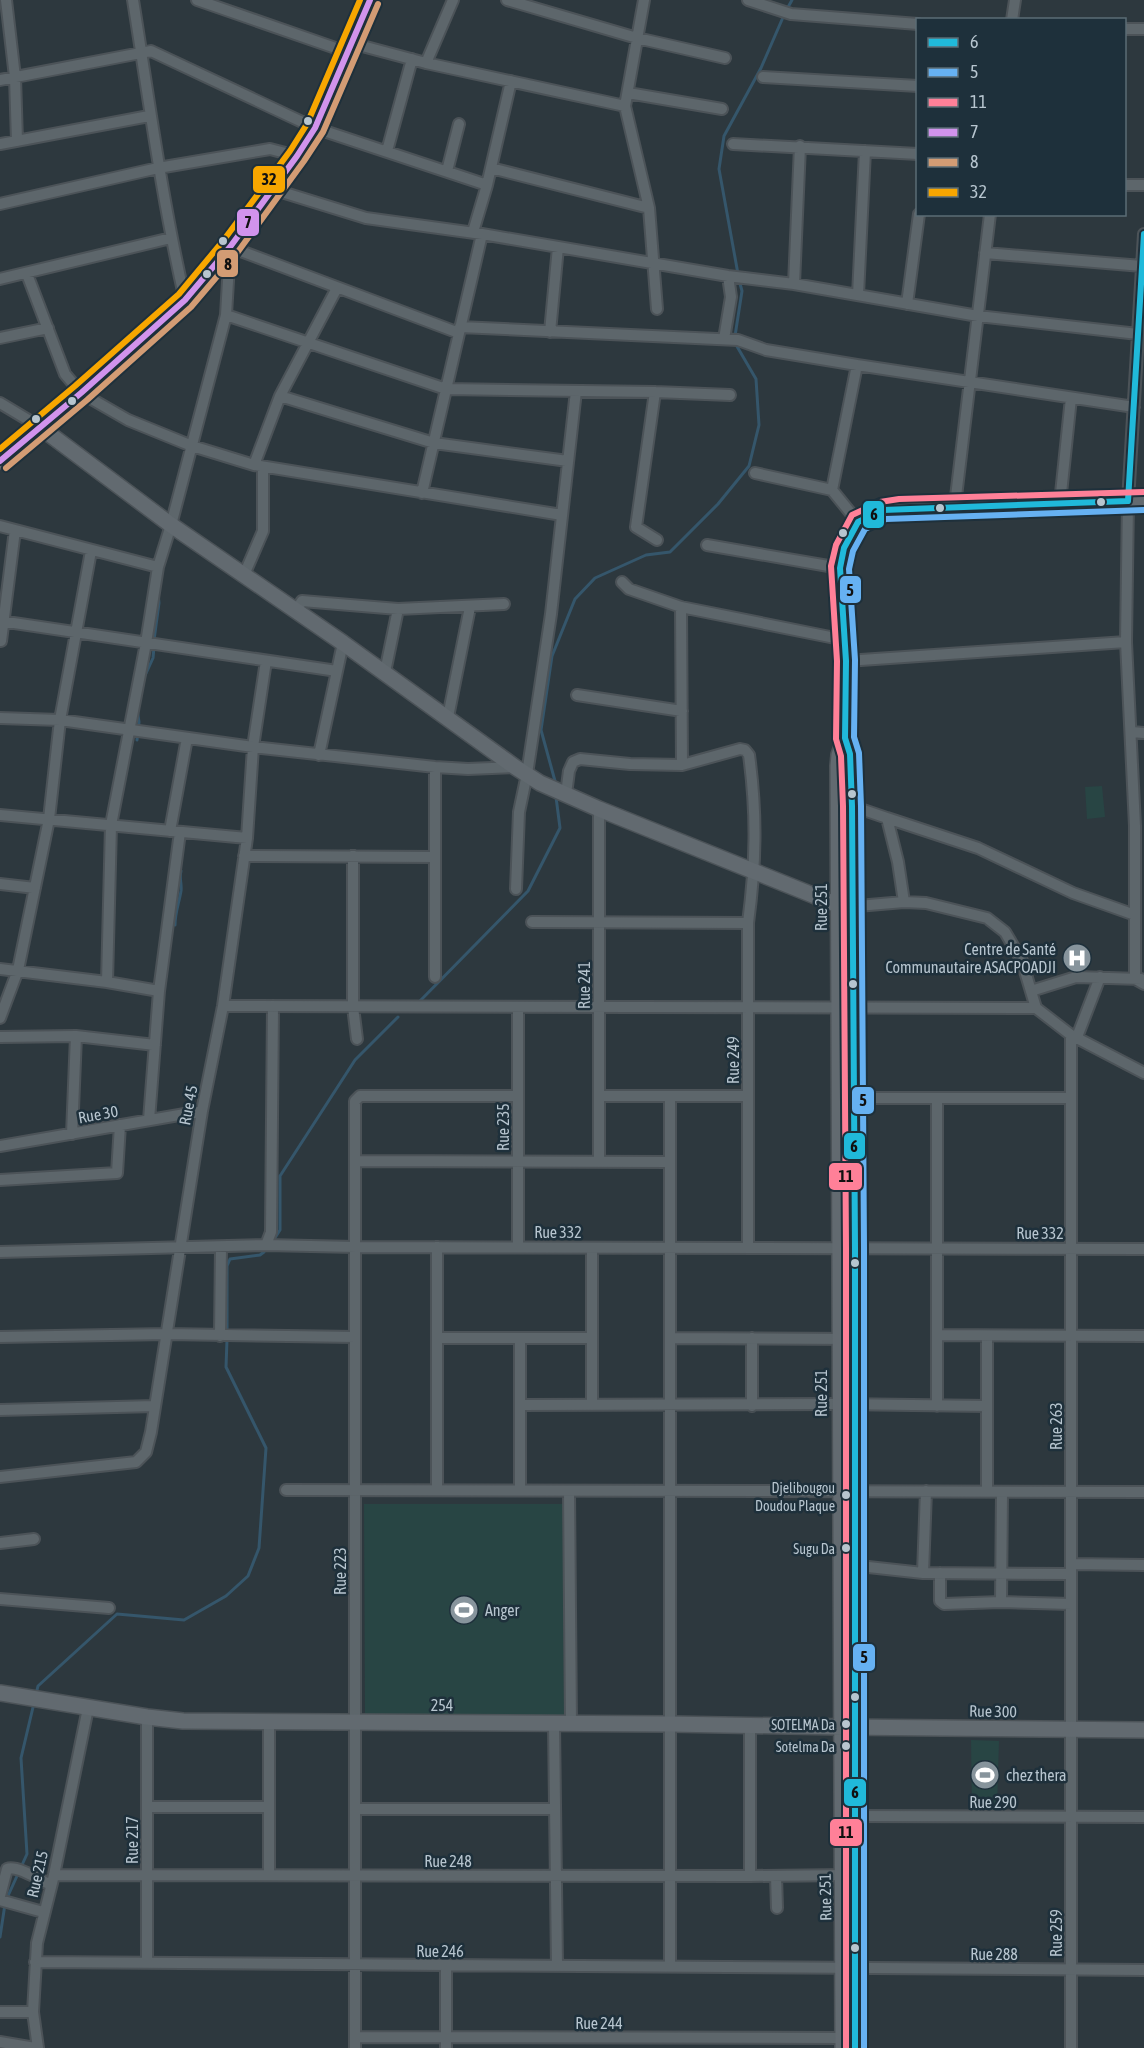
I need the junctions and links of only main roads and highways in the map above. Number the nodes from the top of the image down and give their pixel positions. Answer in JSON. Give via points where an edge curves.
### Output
{"nodes":[{"id":1,"x":0,"y":461,"type":"edge"},
{"id":2,"x":1144,"y":501,"type":"edge"},
{"id":3,"x":845,"y":738,"type":"junction"},
{"id":4,"x":846,"y":907,"type":"junction"},
{"id":5,"x":847,"y":1248,"type":"junction"},
{"id":6,"x":847,"y":1490,"type":"junction"},
{"id":7,"x":0,"y":1693,"type":"edge"},
{"id":8,"x":848,"y":1727,"type":"junction"},
{"id":9,"x":1144,"y":1730,"type":"edge"},
{"id":10,"x":847,"y":2045,"type":"edge"}],
"edges":[{"from":1,"to":4,"type":"main road","via":[[40,427],[171,525],[244,575],[299,606],[343,643],[540,783]]},
{"from":2,"to":3,"type":"main road","name":"Rue 251","via":[[883,510],[858,522],[844,548],[840,568],[846,661]]},
{"from":3,"to":4,"type":"main road","name":"Rue 251","via":[[850,754],[852,806]]},
{"from":3,"to":4,"type":"main road","name":"Rue 251","via":[[838,766]]},
{"from":4,"to":5,"type":"main road","name":"Rue 251"},
{"from":5,"to":6,"type":"main road","name":"Rue 251","via":[[855,1339],[855,1404]]},
{"from":5,"to":6,"type":"main road","name":"Rue 251","via":[[838,1404]]},
{"from":6,"to":8,"type":"main road","name":"Rue 251"},
{"from":7,"to":8,"type":"main road","name":"254","via":[[183,1721]]},
{"from":8,"to":9,"type":"main road","name":"Rue 300"},
{"from":8,"to":10,"type":"main road","name":"Rue 251"}]}
